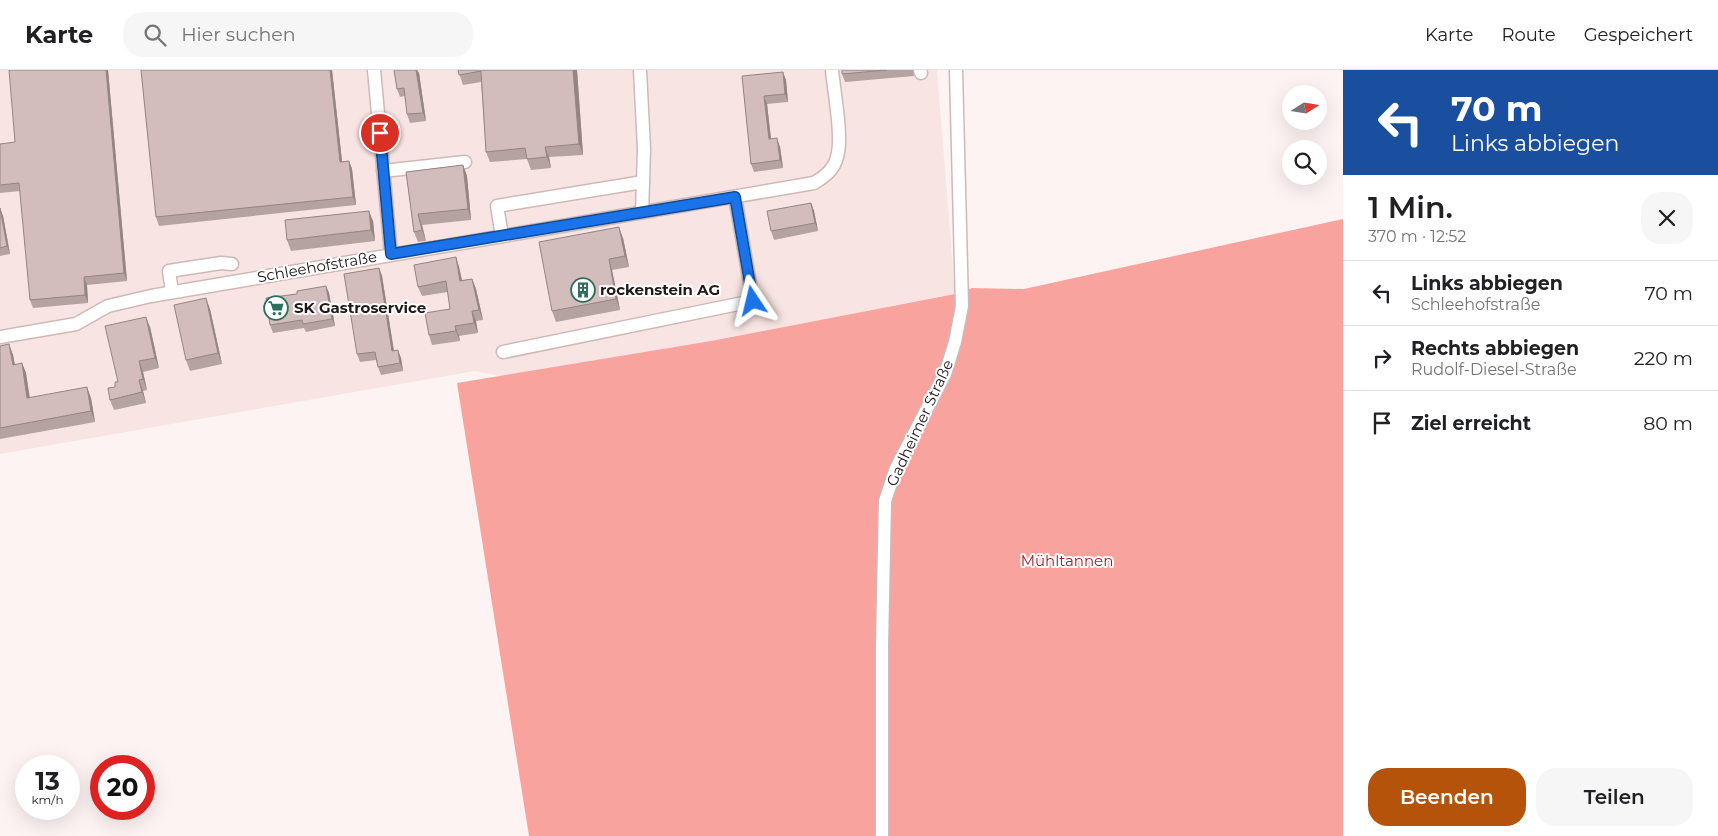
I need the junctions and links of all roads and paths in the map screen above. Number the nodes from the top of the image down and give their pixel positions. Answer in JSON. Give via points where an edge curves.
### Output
{"nodes":[{"id":1,"x":374,"y":70,"type":"edge"},
{"id":2,"x":640,"y":70,"type":"edge"},
{"id":3,"x":832,"y":70,"type":"edge"},
{"id":4,"x":956,"y":70,"type":"edge"},
{"id":5,"x":465,"y":162,"type":"dead end"},
{"id":6,"x":383,"y":171,"type":"junction"},
{"id":7,"x":643,"y":182,"type":"junction"},
{"id":8,"x":735,"y":197,"type":"junction"},
{"id":9,"x":642,"y":212,"type":"junction"},
{"id":10,"x":502,"y":236,"type":"junction"},
{"id":11,"x":391,"y":254,"type":"junction"},
{"id":12,"x":232,"y":264,"type":"dead end"},
{"id":13,"x":172,"y":292,"type":"junction"},
{"id":14,"x":0,"y":337,"type":"edge"},
{"id":15,"x":503,"y":352,"type":"dead end"},
{"id":16,"x":882,"y":836,"type":"edge"}],
"edges":[{"from":1,"to":6,"type":"street"},
{"from":2,"to":7,"type":"street"},
{"from":3,"to":8,"type":"street","name":"Schleehofstraße","via":[[838,142],[837,158],[828,173],[814,183]]},
{"from":4,"to":16,"type":"street","name":"Gadheimer Straße","via":[[962,306],[945,374],[896,468],[885,501]]},
{"from":5,"to":6,"type":"street"},
{"from":6,"to":11,"type":"street"},
{"from":7,"to":9,"type":"street"},
{"from":7,"to":10,"type":"street","via":[[497,206]]},
{"from":8,"to":9,"type":"street","name":"Schleehofstraße"},
{"from":8,"to":15,"type":"street","via":[[753,301]]},
{"from":9,"to":10,"type":"street","name":"Schleehofstraße"},
{"from":10,"to":11,"type":"street","name":"Schleehofstraße"},
{"from":11,"to":13,"type":"street","name":"Schleehofstraße"},
{"from":12,"to":13,"type":"street","via":[[221,262],[169,271]]},
{"from":13,"to":14,"type":"street","name":"Schleehofstraße","via":[[108,306],[76,324]]}]}
